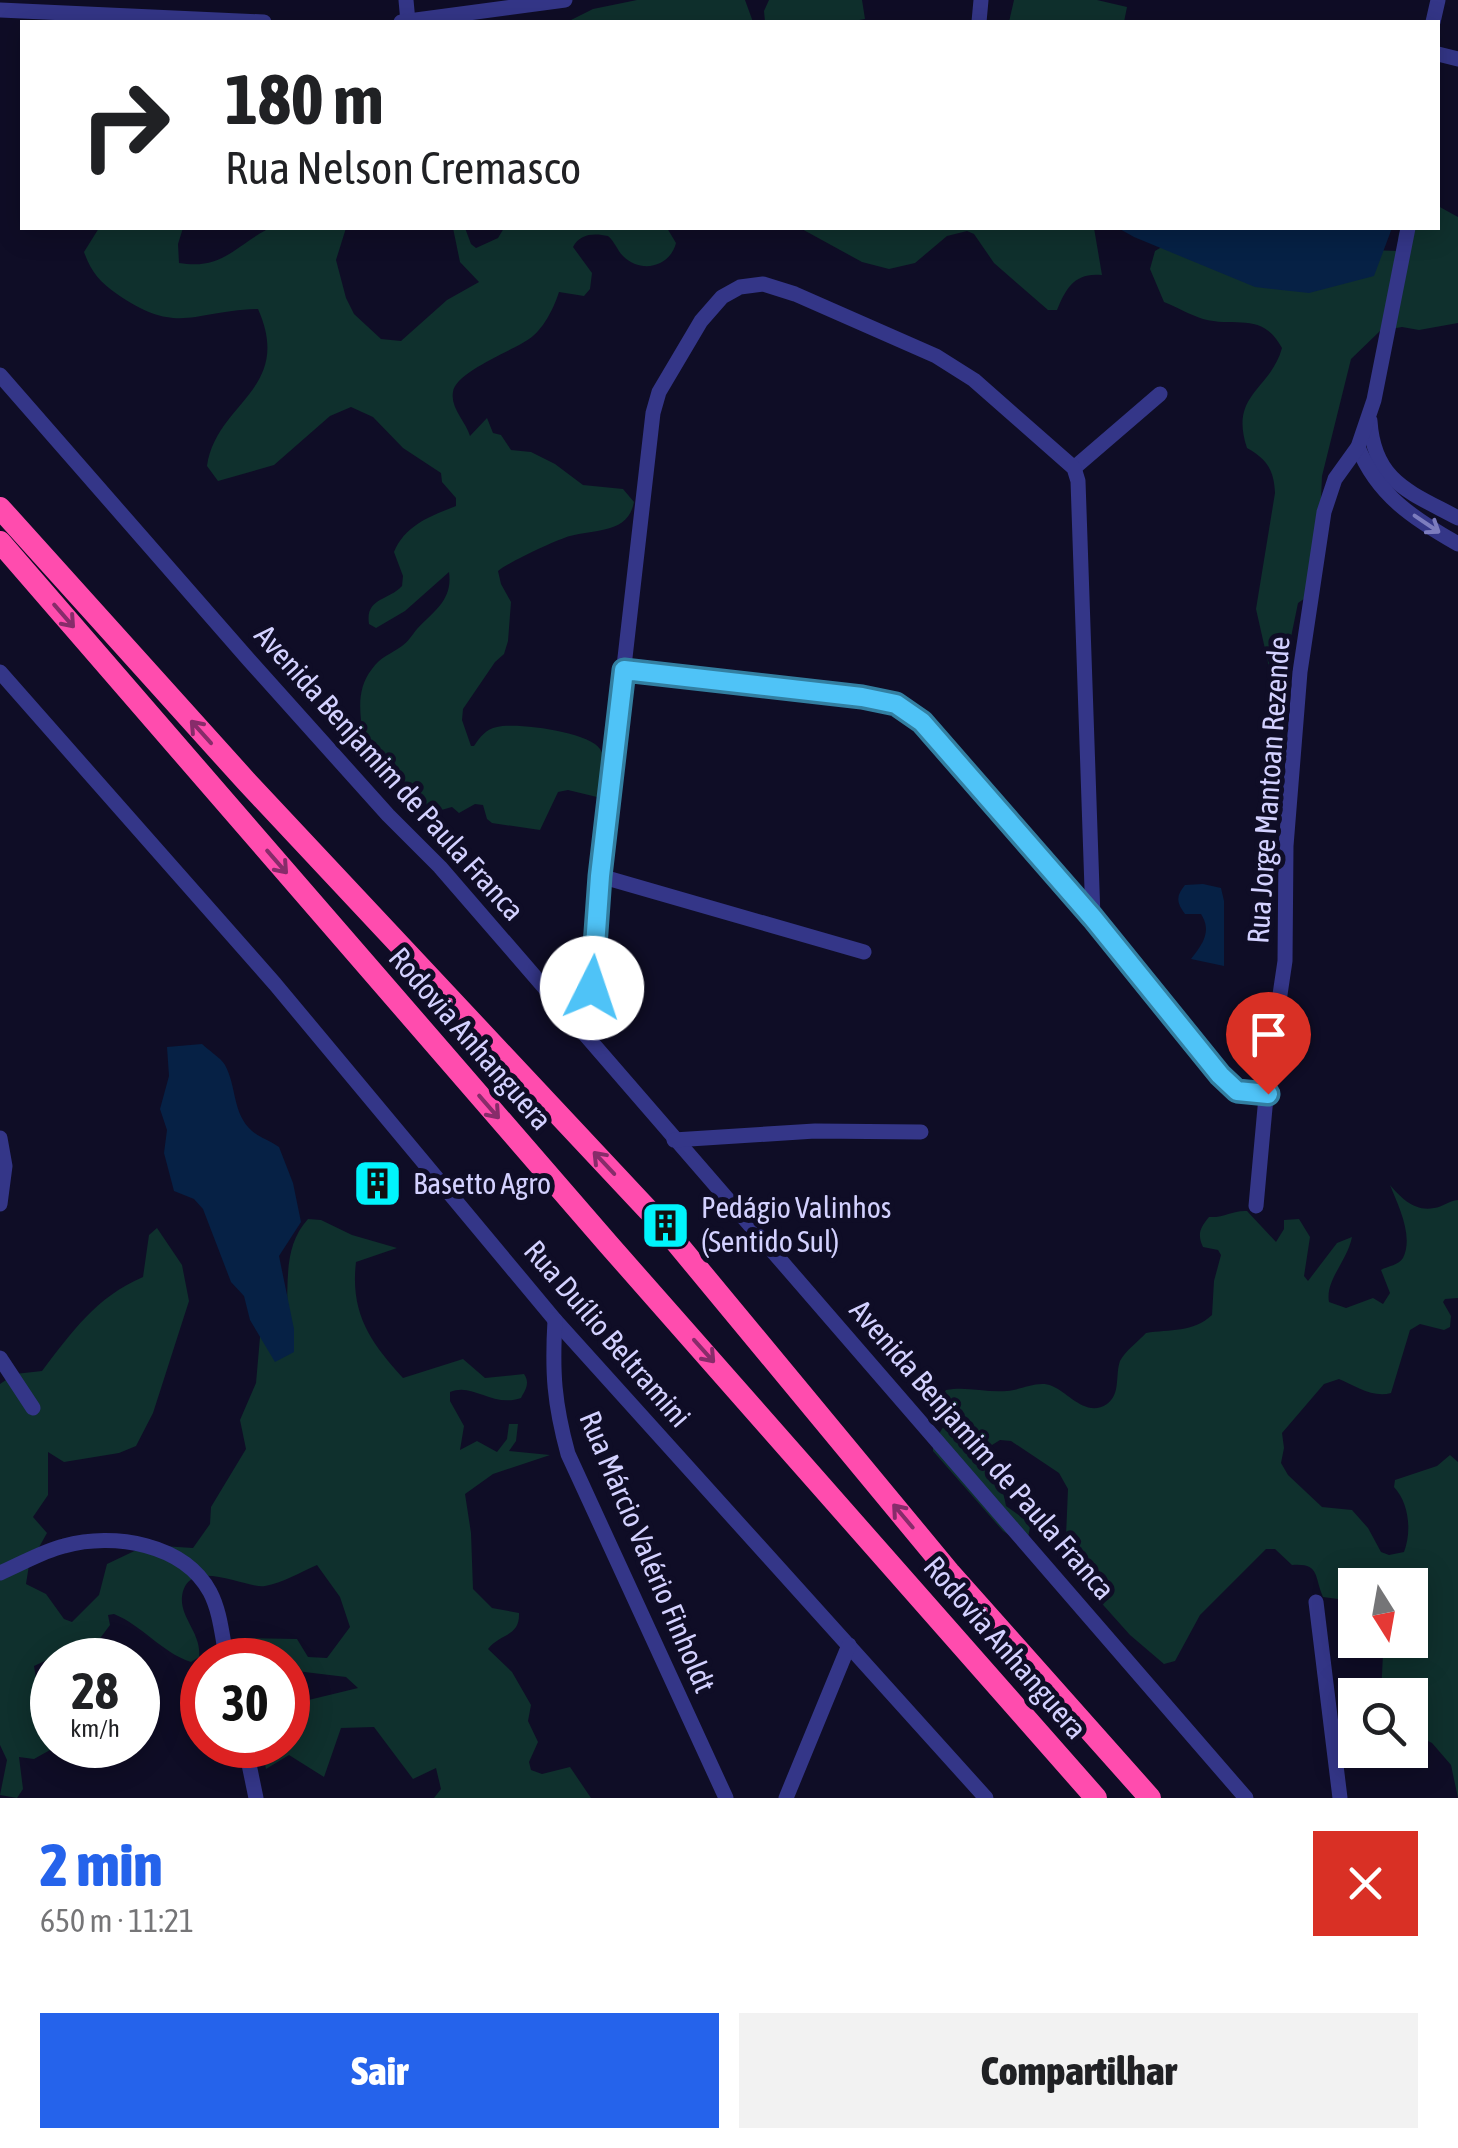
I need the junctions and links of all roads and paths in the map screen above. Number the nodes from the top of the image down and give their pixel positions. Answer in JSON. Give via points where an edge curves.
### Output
{"nodes":[{"id":1,"x":566,"y":0,"type":"edge"},
{"id":2,"x":57,"y":6,"type":"edge"},
{"id":3,"x":0,"y":10,"type":"edge"},
{"id":4,"x":214,"y":20,"type":"edge"},
{"id":5,"x":422,"y":20,"type":"edge"},
{"id":6,"x":1408,"y":230,"type":"edge"},
{"id":7,"x":0,"y":375,"type":"edge"},
{"id":8,"x":1160,"y":394,"type":"dead end"},
{"id":9,"x":1369,"y":413,"type":"junction"},
{"id":10,"x":1358,"y":446,"type":"junction"},
{"id":11,"x":1074,"y":468,"type":"junction"},
{"id":12,"x":0,"y":508,"type":"edge"},
{"id":13,"x":1458,"y":518,"type":"edge"},
{"id":14,"x":0,"y":542,"type":"edge"},
{"id":15,"x":1458,"y":544,"type":"edge"},
{"id":16,"x":624,"y":670,"type":"junction"},
{"id":17,"x":0,"y":672,"type":"edge"},
{"id":18,"x":600,"y":876,"type":"junction"},
{"id":19,"x":1093,"y":918,"type":"junction"},
{"id":20,"x":864,"y":952,"type":"dead end"},
{"id":21,"x":589,"y":1038,"type":"junction"},
{"id":22,"x":1268,"y":1094,"type":"junction"},
{"id":23,"x":920,"y":1132,"type":"dead end"},
{"id":24,"x":0,"y":1138,"type":"edge"},
{"id":25,"x":674,"y":1140,"type":"junction"},
{"id":26,"x":0,"y":1204,"type":"edge"},
{"id":27,"x":1256,"y":1206,"type":"dead end"},
{"id":28,"x":648,"y":1210,"type":"tunnel mouth"},
{"id":29,"x":675,"y":1241,"type":"tunnel mouth"},
{"id":30,"x":555,"y":1320,"type":"junction"},
{"id":31,"x":0,"y":1358,"type":"edge"},
{"id":32,"x":33,"y":1408,"type":"dead end"},
{"id":33,"x":0,"y":1574,"type":"edge"},
{"id":34,"x":1316,"y":1602,"type":"dead end"},
{"id":35,"x":223,"y":1638,"type":"edge"},
{"id":36,"x":849,"y":1645,"type":"junction"},
{"id":37,"x":250,"y":1768,"type":"edge"},
{"id":38,"x":256,"y":1798,"type":"edge"},
{"id":39,"x":726,"y":1798,"type":"edge"},
{"id":40,"x":786,"y":1798,"type":"edge"},
{"id":41,"x":986,"y":1798,"type":"edge"},
{"id":42,"x":1096,"y":1798,"type":"edge"},
{"id":43,"x":1150,"y":1798,"type":"edge"},
{"id":44,"x":1246,"y":1798,"type":"edge"},
{"id":45,"x":1340,"y":1798,"type":"edge"}],
"edges":[{"from":1,"to":5,"type":"street"},
{"from":2,"to":3,"type":"street"},
{"from":2,"to":4,"type":"street"},
{"from":6,"to":9,"type":"street","name":"Rua Jorge Mantoan Rezende"},
{"from":7,"to":21,"type":"street","name":"Avenida Benjamim de Paula Franca"},
{"from":8,"to":11,"type":"street"},
{"from":9,"to":10,"type":"street","name":"Rua Jorge Mantoan Rezende"},
{"from":9,"to":13,"type":"street","via":[[1373,447],[1387,476]]},
{"from":10,"to":15,"type":"street","one_way":true,"via":[[1380,488]]},
{"from":10,"to":22,"type":"street","name":"Rua Jorge Mantoan Rezende","via":[[1334,479],[1324,512],[1300,672],[1284,961]]},
{"from":11,"to":16,"type":"street","via":[[974,380],[936,356],[795,294],[763,284],[740,287],[701,321],[659,392]]},
{"from":11,"to":19,"type":"street"},
{"from":28,"to":12,"type":"highway","name":"Rodovia Anhanguera","one_way":true},
{"from":14,"to":42,"type":"highway","name":"Rodovia Anhanguera","one_way":true},
{"from":16,"to":18,"type":"street"},
{"from":16,"to":19,"type":"street","via":[[896,704],[941,742]]},
{"from":17,"to":30,"type":"street","name":"Rua Duílio Beltramini","via":[[275,984]]},
{"from":18,"to":20,"type":"street"},
{"from":18,"to":21,"type":"street"},
{"from":19,"to":22,"type":"street","via":[[1228,1084]]},
{"from":21,"to":25,"type":"street","name":"Avenida Benjamim de Paula Franca"},
{"from":22,"to":27,"type":"street","name":"Rua Jorge Mantoan Rezende"},
{"from":23,"to":25,"type":"street"},
{"from":24,"to":26,"type":"street","via":[[6,1166]]},
{"from":25,"to":44,"type":"street","name":"Avenida Benjamim de Paula Franca"},
{"from":43,"to":29,"type":"highway","name":"Rodovia Anhanguera","one_way":true,"via":[[949,1572]]},
{"from":30,"to":36,"type":"street","name":"Rua Duílio Beltramini"},
{"from":30,"to":39,"type":"street","name":"Rua Márcio Valério Finholdt","via":[[552,1376],[568,1454]]},
{"from":31,"to":32,"type":"street"},
{"from":33,"to":35,"type":"street","via":[[64,1546],[148,1544],[193,1570],[209,1590]]},
{"from":34,"to":45,"type":"street"},
{"from":36,"to":40,"type":"street"},
{"from":36,"to":41,"type":"street","name":"Rua Duílio Beltramini"},
{"from":37,"to":38,"type":"street"}]}
